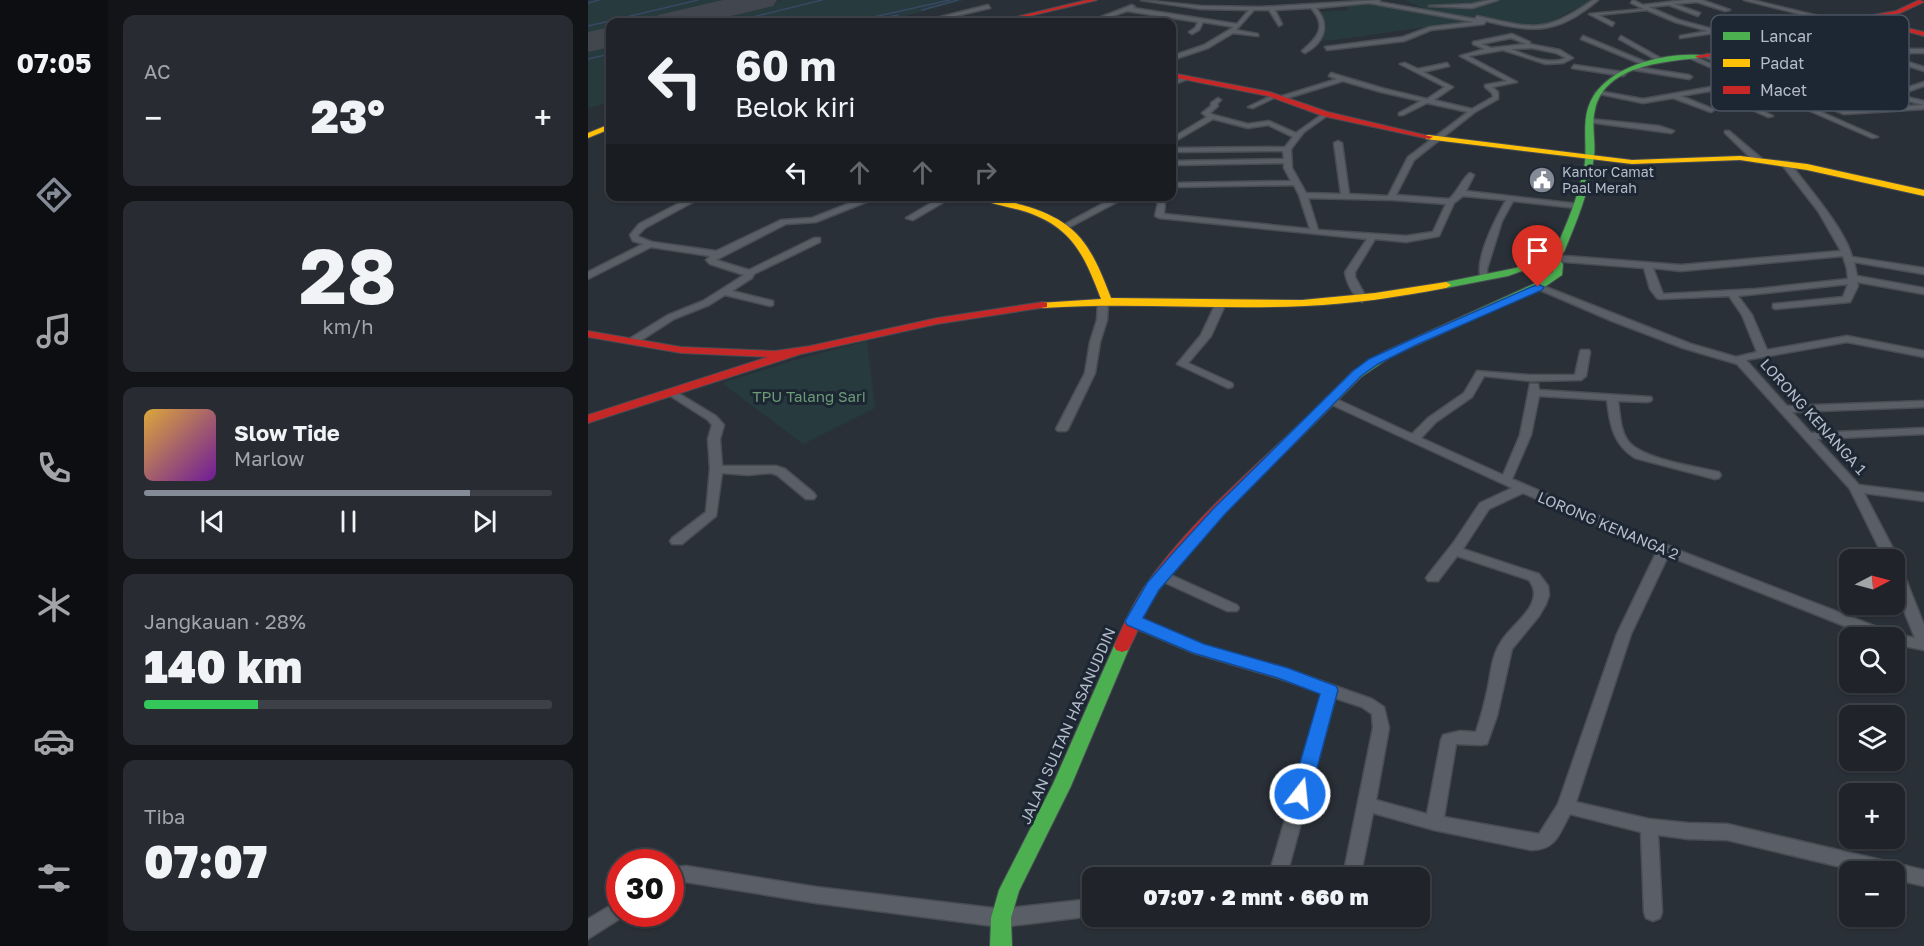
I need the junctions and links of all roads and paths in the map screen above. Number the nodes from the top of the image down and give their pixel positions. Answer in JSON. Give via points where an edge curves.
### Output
{"nodes":[{"id":1,"x":1094,"y":0,"type":"edge"},
{"id":2,"x":1145,"y":0,"type":"edge"},
{"id":3,"x":1232,"y":0,"type":"edge"},
{"id":4,"x":1390,"y":0,"type":"edge"},
{"id":5,"x":1400,"y":0,"type":"edge"},
{"id":6,"x":1497,"y":0,"type":"edge"},
{"id":7,"x":1596,"y":0,"type":"edge"},
{"id":8,"x":1698,"y":0,"type":"edge"},
{"id":9,"x":1746,"y":0,"type":"edge"},
{"id":10,"x":1921,"y":0,"type":"edge"},
{"id":11,"x":1370,"y":2,"type":"junction"},
{"id":12,"x":1311,"y":3,"type":"edge"},
{"id":13,"x":1633,"y":3,"type":"dead end"},
{"id":14,"x":1667,"y":4,"type":"junction"},
{"id":15,"x":1415,"y":5,"type":"junction"},
{"id":16,"x":988,"y":7,"type":"dead end"},
{"id":17,"x":1193,"y":7,"type":"junction"},
{"id":18,"x":1271,"y":8,"type":"junction"},
{"id":19,"x":1646,"y":8,"type":"junction"},
{"id":20,"x":1126,"y":9,"type":"junction"},
{"id":21,"x":1220,"y":9,"type":"junction"},
{"id":22,"x":1252,"y":9,"type":"junction"},
{"id":23,"x":1726,"y":10,"type":"dead end"},
{"id":24,"x":1698,"y":14,"type":"dead end"},
{"id":25,"x":1830,"y":15,"type":"edge"},
{"id":26,"x":1875,"y":15,"type":"edge"},
{"id":27,"x":1174,"y":16,"type":"junction"},
{"id":28,"x":948,"y":18,"type":"edge"},
{"id":29,"x":1022,"y":18,"type":"edge"},
{"id":30,"x":1102,"y":18,"type":"edge"},
{"id":31,"x":1170,"y":18,"type":"edge"},
{"id":32,"x":1202,"y":21,"type":"junction"},
{"id":33,"x":1279,"y":24,"type":"dead end"},
{"id":34,"x":1612,"y":24,"type":"dead end"},
{"id":35,"x":1237,"y":26,"type":"junction"},
{"id":36,"x":1231,"y":31,"type":"junction"},
{"id":37,"x":1711,"y":31,"type":"edge"},
{"id":38,"x":1909,"y":31,"type":"edge"},
{"id":39,"x":1192,"y":32,"type":"dead end"},
{"id":40,"x":1711,"y":33,"type":"edge"},
{"id":41,"x":1924,"y":34,"type":"edge"},
{"id":42,"x":1256,"y":35,"type":"dead end"},
{"id":43,"x":1682,"y":37,"type":"dead end"},
{"id":44,"x":1583,"y":38,"type":"dead end"},
{"id":45,"x":1621,"y":38,"type":"dead end"},
{"id":46,"x":1527,"y":44,"type":"junction"},
{"id":47,"x":1312,"y":46,"type":"junction"},
{"id":48,"x":1327,"y":48,"type":"junction"},
{"id":49,"x":1504,"y":48,"type":"junction"},
{"id":50,"x":1491,"y":50,"type":"junction"},
{"id":51,"x":1305,"y":51,"type":"dead end"},
{"id":52,"x":1346,"y":52,"type":"dead end"},
{"id":53,"x":1711,"y":55,"type":"edge"},
{"id":54,"x":1176,"y":56,"type":"edge"},
{"id":55,"x":1623,"y":56,"type":"junction"},
{"id":56,"x":1707,"y":56,"type":"junction"},
{"id":57,"x":1691,"y":57,"type":"junction"},
{"id":58,"x":1711,"y":58,"type":"edge"},
{"id":59,"x":1612,"y":60,"type":"dead end"},
{"id":60,"x":1662,"y":61,"type":"junction"},
{"id":61,"x":1594,"y":62,"type":"dead end"},
{"id":62,"x":1403,"y":64,"type":"dead end"},
{"id":63,"x":1909,"y":64,"type":"edge"},
{"id":64,"x":1447,"y":65,"type":"dead end"},
{"id":65,"x":1711,"y":66,"type":"edge"},
{"id":66,"x":1574,"y":67,"type":"dead end"},
{"id":67,"x":1588,"y":69,"type":"junction"},
{"id":68,"x":1635,"y":69,"type":"junction"},
{"id":69,"x":1924,"y":69,"type":"edge"},
{"id":70,"x":1417,"y":71,"type":"junction"},
{"id":71,"x":1331,"y":75,"type":"dead end"},
{"id":72,"x":1689,"y":77,"type":"dead end"},
{"id":73,"x":1176,"y":78,"type":"edge"},
{"id":74,"x":1344,"y":79,"type":"junction"},
{"id":75,"x":1924,"y":84,"type":"edge"},
{"id":76,"x":1711,"y":88,"type":"edge"},
{"id":77,"x":1909,"y":89,"type":"edge"},
{"id":78,"x":1598,"y":93,"type":"junction"},
{"id":79,"x":1671,"y":94,"type":"junction"},
{"id":80,"x":1278,"y":97,"type":"junction"},
{"id":81,"x":1218,"y":100,"type":"dead end"},
{"id":82,"x":1427,"y":101,"type":"junction"},
{"id":83,"x":1251,"y":107,"type":"dead end"},
{"id":84,"x":1711,"y":110,"type":"dead end"},
{"id":85,"x":1473,"y":111,"type":"junction"},
{"id":86,"x":1759,"y":111,"type":"edge"},
{"id":87,"x":1815,"y":111,"type":"edge"},
{"id":88,"x":1326,"y":114,"type":"junction"},
{"id":89,"x":1401,"y":114,"type":"dead end"},
{"id":90,"x":1770,"y":116,"type":"dead end"},
{"id":91,"x":1212,"y":117,"type":"junction"},
{"id":92,"x":1590,"y":121,"type":"junction"},
{"id":93,"x":606,"y":128,"type":"edge"},
{"id":94,"x":1671,"y":131,"type":"dead end"},
{"id":95,"x":1727,"y":132,"type":"dead end"},
{"id":96,"x":588,"y":136,"type":"edge"},
{"id":97,"x":1296,"y":136,"type":"junction"},
{"id":98,"x":1875,"y":137,"type":"dead end"},
{"id":99,"x":1176,"y":139,"type":"edge"},
{"id":100,"x":1438,"y":139,"type":"junction"},
{"id":101,"x":1338,"y":143,"type":"dead end"},
{"id":102,"x":1287,"y":149,"type":"junction"},
{"id":103,"x":1176,"y":150,"type":"edge"},
{"id":104,"x":1590,"y":158,"type":"junction"},
{"id":105,"x":1758,"y":160,"type":"junction"},
{"id":106,"x":1287,"y":161,"type":"junction"},
{"id":107,"x":1176,"y":163,"type":"edge"},
{"id":108,"x":1786,"y":164,"type":"junction"},
{"id":109,"x":1470,"y":174,"type":"dead end"},
{"id":110,"x":1296,"y":183,"type":"junction"},
{"id":111,"x":1176,"y":185,"type":"edge"},
{"id":112,"x":1461,"y":193,"type":"junction"},
{"id":113,"x":1924,"y":193,"type":"edge"},
{"id":114,"x":1303,"y":195,"type":"junction"},
{"id":115,"x":1392,"y":196,"type":"junction"},
{"id":116,"x":1345,"y":197,"type":"junction"},
{"id":117,"x":1511,"y":198,"type":"junction"},
{"id":118,"x":691,"y":201,"type":"edge"},
{"id":119,"x":864,"y":201,"type":"edge"},
{"id":120,"x":941,"y":201,"type":"edge"},
{"id":121,"x":998,"y":201,"type":"edge"},
{"id":122,"x":1114,"y":201,"type":"edge"},
{"id":123,"x":1159,"y":201,"type":"edge"},
{"id":124,"x":1451,"y":202,"type":"junction"},
{"id":125,"x":1576,"y":206,"type":"junction"},
{"id":126,"x":910,"y":218,"type":"dead end"},
{"id":127,"x":1067,"y":225,"type":"junction"},
{"id":128,"x":1315,"y":232,"type":"junction"},
{"id":129,"x":1372,"y":236,"type":"junction"},
{"id":130,"x":816,"y":240,"type":"dead end"},
{"id":131,"x":650,"y":244,"type":"junction"},
{"id":132,"x":717,"y":254,"type":"junction"},
{"id":133,"x":1848,"y":256,"type":"junction"},
{"id":134,"x":1553,"y":258,"type":"junction"},
{"id":135,"x":1648,"y":267,"type":"junction"},
{"id":136,"x":1924,"y":271,"type":"edge"},
{"id":137,"x":749,"y":273,"type":"junction"},
{"id":138,"x":588,"y":276,"type":"edge"},
{"id":139,"x":1484,"y":277,"type":"junction"},
{"id":140,"x":1853,"y":280,"type":"junction"},
{"id":141,"x":1538,"y":287,"type":"junction"},
{"id":142,"x":1924,"y":291,"type":"edge"},
{"id":143,"x":725,"y":292,"type":"junction"},
{"id":144,"x":1731,"y":293,"type":"junction"},
{"id":145,"x":1362,"y":299,"type":"junction"},
{"id":146,"x":1105,"y":302,"type":"junction"},
{"id":147,"x":770,"y":303,"type":"dead end"},
{"id":148,"x":1221,"y":303,"type":"junction"},
{"id":149,"x":1776,"y":306,"type":"dead end"},
{"id":150,"x":588,"y":334,"type":"edge"},
{"id":151,"x":633,"y":341,"type":"junction"},
{"id":152,"x":798,"y":352,"type":"junction"},
{"id":153,"x":1585,"y":352,"type":"dead end"},
{"id":154,"x":1763,"y":353,"type":"junction"},
{"id":155,"x":1924,"y":354,"type":"edge"},
{"id":156,"x":1741,"y":362,"type":"junction"},
{"id":157,"x":1530,"y":378,"type":"junction"},
{"id":158,"x":1228,"y":385,"type":"dead end"},
{"id":159,"x":673,"y":393,"type":"junction"},
{"id":160,"x":1534,"y":393,"type":"junction"},
{"id":161,"x":1612,"y":397,"type":"junction"},
{"id":162,"x":1647,"y":399,"type":"dead end"},
{"id":163,"x":1330,"y":400,"type":"junction"},
{"id":164,"x":1924,"y":404,"type":"edge"},
{"id":165,"x":1785,"y":410,"type":"junction"},
{"id":166,"x":588,"y":419,"type":"edge"},
{"id":167,"x":1062,"y":429,"type":"dead end"},
{"id":168,"x":1924,"y":430,"type":"edge"},
{"id":169,"x":1811,"y":436,"type":"junction"},
{"id":170,"x":1414,"y":438,"type":"junction"},
{"id":171,"x":716,"y":469,"type":"junction"},
{"id":172,"x":1715,"y":476,"type":"dead end"},
{"id":173,"x":1505,"y":481,"type":"junction"},
{"id":174,"x":1856,"y":488,"type":"junction"},
{"id":175,"x":1521,"y":489,"type":"junction"},
{"id":176,"x":810,"y":496,"type":"dead end"},
{"id":177,"x":1924,"y":497,"type":"edge"},
{"id":178,"x":677,"y":541,"type":"dead end"},
{"id":179,"x":1886,"y":549,"type":"edge"},
{"id":180,"x":1664,"y":550,"type":"junction"},
{"id":181,"x":1455,"y":551,"type":"junction"},
{"id":182,"x":1162,"y":576,"type":"junction"},
{"id":183,"x":1433,"y":578,"type":"dead end"},
{"id":184,"x":1905,"y":595,"type":"edge"},
{"id":185,"x":1232,"y":608,"type":"dead end"},
{"id":186,"x":1133,"y":621,"type":"junction"},
{"id":187,"x":1863,"y":627,"type":"edge"},
{"id":188,"x":1905,"y":640,"type":"edge"},
{"id":189,"x":1924,"y":644,"type":"edge"},
{"id":190,"x":1330,"y":690,"type":"junction"},
{"id":191,"x":1365,"y":804,"type":"junction"},
{"id":192,"x":1566,"y":806,"type":"junction"},
{"id":193,"x":1434,"y":823,"type":"junction"},
{"id":194,"x":1649,"y":826,"type":"junction"},
{"id":195,"x":1280,"y":867,"type":"edge"},
{"id":196,"x":1354,"y":867,"type":"edge"},
{"id":197,"x":684,"y":874,"type":"edge"},
{"id":198,"x":1924,"y":878,"type":"edge"},
{"id":199,"x":1082,"y":909,"type":"edge"},
{"id":200,"x":1653,"y":912,"type":"dead end"},
{"id":201,"x":606,"y":918,"type":"edge"},
{"id":202,"x":1001,"y":918,"type":"junction"},
{"id":203,"x":588,"y":930,"type":"edge"},
{"id":204,"x":1001,"y":946,"type":"edge"}],
"edges":[{"from":1,"to":29,"type":"main road"},
{"from":2,"to":17,"type":"street"},
{"from":2,"to":20,"type":"street"},
{"from":3,"to":21,"type":"street"},
{"from":4,"to":11,"type":"street"},
{"from":5,"to":15,"type":"street"},
{"from":6,"to":15,"type":"street","via":[[1461,6]]},
{"from":7,"to":15,"type":"street","via":[[1543,28]]},
{"from":8,"to":14,"type":"street"},
{"from":8,"to":23,"type":"street"},
{"from":9,"to":25,"type":"street"},
{"from":10,"to":26,"type":"main road","via":[[1907,9]]},
{"from":11,"to":12,"type":"street"},
{"from":11,"to":48,"type":"street","via":[[1484,22],[1430,29],[1404,39]]},
{"from":12,"to":18,"type":"street"},
{"from":12,"to":47,"type":"street","via":[[1323,18]]},
{"from":13,"to":19,"type":"street"},
{"from":14,"to":19,"type":"street"},
{"from":14,"to":24,"type":"street"},
{"from":16,"to":28,"type":"street"},
{"from":17,"to":21,"type":"street"},
{"from":17,"to":27,"type":"street"},
{"from":18,"to":22,"type":"street"},
{"from":18,"to":33,"type":"street"},
{"from":19,"to":34,"type":"street","via":[[1592,14]]},
{"from":19,"to":37,"type":"street"},
{"from":20,"to":27,"type":"street"},
{"from":20,"to":30,"type":"street"},
{"from":21,"to":22,"type":"street"},
{"from":22,"to":35,"type":"street"},
{"from":27,"to":31,"type":"street"},
{"from":27,"to":32,"type":"street"},
{"from":32,"to":35,"type":"street"},
{"from":32,"to":39,"type":"street"},
{"from":35,"to":36,"type":"street"},
{"from":36,"to":42,"type":"street"},
{"from":36,"to":54,"type":"street","via":[[1205,47]]},
{"from":38,"to":41,"type":"main road"},
{"from":40,"to":43,"type":"street"},
{"from":44,"to":55,"type":"street"},
{"from":45,"to":60,"type":"street"},
{"from":46,"to":49,"type":"street"},
{"from":46,"to":49,"type":"street","via":[[1570,58],[1553,64]]},
{"from":46,"to":50,"type":"street","via":[[1512,36],[1474,43]]},
{"from":47,"to":48,"type":"street"},
{"from":47,"to":51,"type":"street"},
{"from":48,"to":52,"type":"street"},
{"from":49,"to":50,"type":"street"},
{"from":50,"to":85,"type":"street","via":[[1463,56],[1514,82],[1484,87],[1494,100]]},
{"from":53,"to":56,"type":"main road"},
{"from":55,"to":59,"type":"street"},
{"from":55,"to":68,"type":"street"},
{"from":56,"to":57,"type":"main road"},
{"from":56,"to":58,"type":"street"},
{"from":57,"to":60,"type":"main road"},
{"from":57,"to":65,"type":"street"},
{"from":60,"to":68,"type":"main road"},
{"from":61,"to":67,"type":"street"},
{"from":62,"to":70,"type":"street"},
{"from":63,"to":69,"type":"street"},
{"from":64,"to":70,"type":"street"},
{"from":66,"to":67,"type":"street"},
{"from":67,"to":68,"type":"street"},
{"from":68,"to":72,"type":"street"},
{"from":68,"to":78,"type":"main road","via":[[1608,82]]},
{"from":70,"to":82,"type":"street","via":[[1450,87]]},
{"from":71,"to":74,"type":"street"},
{"from":73,"to":80,"type":"main road"},
{"from":74,"to":80,"type":"street"},
{"from":74,"to":82,"type":"street"},
{"from":75,"to":77,"type":"street"},
{"from":76,"to":79,"type":"street"},
{"from":78,"to":79,"type":"street","via":[[1643,101]]},
{"from":78,"to":92,"type":"main road"},
{"from":79,"to":84,"type":"street"},
{"from":80,"to":83,"type":"street"},
{"from":80,"to":88,"type":"main road"},
{"from":81,"to":91,"type":"street","via":[[1205,113]]},
{"from":82,"to":85,"type":"street"},
{"from":82,"to":89,"type":"street"},
{"from":85,"to":100,"type":"street"},
{"from":86,"to":90,"type":"street"},
{"from":87,"to":98,"type":"street"},
{"from":88,"to":97,"type":"street"},
{"from":88,"to":100,"type":"main road"},
{"from":91,"to":97,"type":"street","via":[[1246,126],[1269,123]]},
{"from":91,"to":99,"type":"street"},
{"from":92,"to":94,"type":"street"},
{"from":92,"to":104,"type":"main road"},
{"from":93,"to":96,"type":"main road"},
{"from":95,"to":105,"type":"street"},
{"from":97,"to":102,"type":"street"},
{"from":100,"to":104,"type":"main road"},
{"from":100,"to":115,"type":"street","via":[[1411,159]]},
{"from":101,"to":116,"type":"street"},
{"from":102,"to":103,"type":"street"},
{"from":102,"to":106,"type":"street"},
{"from":104,"to":105,"type":"main road","via":[[1640,162]]},
{"from":104,"to":125,"type":"main road"},
{"from":105,"to":108,"type":"main road"},
{"from":106,"to":107,"type":"street"},
{"from":106,"to":110,"type":"street"},
{"from":108,"to":113,"type":"main road"},
{"from":108,"to":133,"type":"street","via":[[1835,231]]},
{"from":109,"to":112,"type":"street"},
{"from":110,"to":111,"type":"street"},
{"from":110,"to":114,"type":"street"},
{"from":112,"to":117,"type":"street"},
{"from":112,"to":124,"type":"street"},
{"from":114,"to":116,"type":"street"},
{"from":114,"to":128,"type":"street"},
{"from":115,"to":116,"type":"street"},
{"from":115,"to":124,"type":"street"},
{"from":117,"to":125,"type":"street"},
{"from":117,"to":139,"type":"street","via":[[1498,221]]},
{"from":118,"to":131,"type":"street","via":[[636,231],[636,239]]},
{"from":119,"to":132,"type":"street","via":[[813,220],[784,222]]},
{"from":120,"to":126,"type":"street"},
{"from":121,"to":127,"type":"main road"},
{"from":122,"to":127,"type":"street"},
{"from":123,"to":128,"type":"street","via":[[1159,216]]},
{"from":124,"to":129,"type":"street","via":[[1436,234],[1406,239]]},
{"from":125,"to":134,"type":"main road","via":[[1563,245]]},
{"from":127,"to":146,"type":"main road","via":[[1090,257]]},
{"from":128,"to":129,"type":"street"},
{"from":129,"to":145,"type":"street","via":[[1350,272]]},
{"from":130,"to":137,"type":"street"},
{"from":131,"to":132,"type":"street"},
{"from":131,"to":138,"type":"street"},
{"from":132,"to":137,"type":"street","via":[[710,260]]},
{"from":133,"to":135,"type":"street"},
{"from":133,"to":136,"type":"street"},
{"from":133,"to":140,"type":"street"},
{"from":134,"to":135,"type":"street"},
{"from":134,"to":139,"type":"main road"},
{"from":134,"to":141,"type":"main road","name":"JALAN SULTAN HASANUDDIN","via":[[1558,273]]},
{"from":135,"to":144,"type":"street","via":[[1660,296]]},
{"from":137,"to":143,"type":"street","via":[[746,280]]},
{"from":139,"to":145,"type":"main road"},
{"from":140,"to":142,"type":"street"},
{"from":140,"to":144,"type":"street"},
{"from":140,"to":149,"type":"street","via":[[1846,300]]},
{"from":141,"to":156,"type":"street","name":"LORONG KENANGA 1","via":[[1687,346]]},
{"from":141,"to":163,"type":"main road","name":"JALAN SULTAN HASANUDDIN","via":[[1374,362]]},
{"from":143,"to":147,"type":"street"},
{"from":143,"to":151,"type":"street","via":[[671,316]]},
{"from":144,"to":154,"type":"street","via":[[1747,315]]},
{"from":145,"to":148,"type":"main road"},
{"from":146,"to":148,"type":"main road"},
{"from":146,"to":152,"type":"main road","via":[[976,314]]},
{"from":146,"to":167,"type":"street","via":[[1090,373]]},
{"from":148,"to":158,"type":"street","via":[[1206,336],[1182,364]]},
{"from":150,"to":151,"type":"main road"},
{"from":151,"to":152,"type":"main road","via":[[712,352]]},
{"from":152,"to":159,"type":"main road"},
{"from":153,"to":157,"type":"street","via":[[1578,378]]},
{"from":154,"to":155,"type":"street","via":[[1847,339]]},
{"from":154,"to":156,"type":"street","via":[[1741,358]]},
{"from":156,"to":165,"type":"street","name":"LORONG KENANGA 1"},
{"from":157,"to":160,"type":"street","via":[[1535,382]]},
{"from":157,"to":170,"type":"street","via":[[1479,374],[1468,395]]},
{"from":159,"to":166,"type":"main road"},
{"from":159,"to":171,"type":"street","via":[[718,426],[714,439]]},
{"from":160,"to":161,"type":"street"},
{"from":160,"to":173,"type":"street","via":[[1524,442]]},
{"from":161,"to":162,"type":"street"},
{"from":161,"to":172,"type":"street","via":[[1619,436],[1630,452]]},
{"from":163,"to":170,"type":"street","name":"LORONG KENANGA 2"},
{"from":163,"to":182,"type":"main road","name":"JALAN SULTAN HASANUDDIN"},
{"from":164,"to":165,"type":"street"},
{"from":165,"to":169,"type":"street","name":"LORONG KENANGA 1"},
{"from":168,"to":169,"type":"street"},
{"from":169,"to":174,"type":"street","name":"LORONG KENANGA 1"},
{"from":170,"to":173,"type":"street","name":"LORONG KENANGA 2"},
{"from":171,"to":176,"type":"street","via":[[772,469]]},
{"from":171,"to":178,"type":"street","via":[[712,513]]},
{"from":173,"to":175,"type":"street","name":"LORONG KENANGA 2"},
{"from":174,"to":177,"type":"street"},
{"from":174,"to":179,"type":"street","name":"LORONG KENANGA 1"},
{"from":175,"to":180,"type":"street","name":"LORONG KENANGA 2"},
{"from":175,"to":181,"type":"street","via":[[1484,506]]},
{"from":180,"to":187,"type":"street","name":"LORONG KENANGA 2"},
{"from":180,"to":192,"type":"street","via":[[1624,633]]},
{"from":181,"to":183,"type":"street"},
{"from":181,"to":193,"type":"street","via":[[1534,577],[1543,594],[1534,613],[1504,649],[1481,739],[1449,740]]},
{"from":182,"to":185,"type":"street"},
{"from":182,"to":186,"type":"main road","name":"JALAN SULTAN HASANUDDIN"},
{"from":184,"to":189,"type":"street"},
{"from":186,"to":190,"type":"street","via":[[1199,649]]},
{"from":186,"to":202,"type":"main road","name":"JALAN SULTAN HASANUDDIN","via":[[1062,786],[1009,890]]},
{"from":188,"to":189,"type":"street","name":"LORONG KENANGA 2"},
{"from":190,"to":191,"type":"street","via":[[1379,711],[1381,729]]},
{"from":190,"to":195,"type":"street"},
{"from":191,"to":193,"type":"street"},
{"from":191,"to":196,"type":"street"},
{"from":192,"to":193,"type":"street","via":[[1547,839],[1540,842]]},
{"from":192,"to":194,"type":"street"},
{"from":194,"to":198,"type":"street","via":[[1727,832]]},
{"from":194,"to":200,"type":"street"},
{"from":197,"to":202,"type":"street"},
{"from":199,"to":202,"type":"street"},
{"from":201,"to":203,"type":"street"},
{"from":202,"to":204,"type":"main road","name":"JALAN SULTAN HASANUDDIN"}]}
